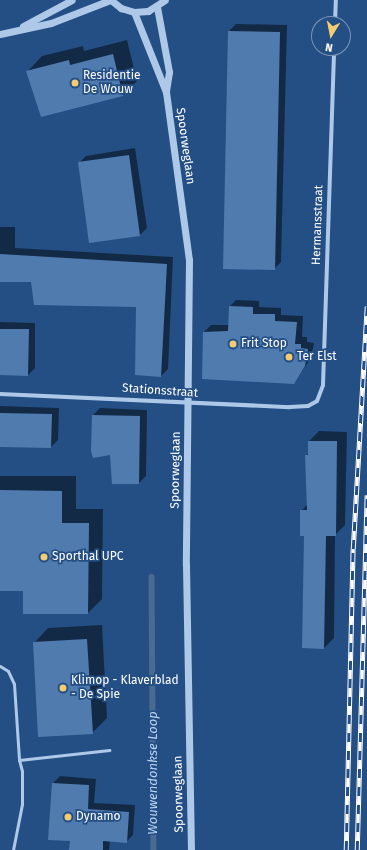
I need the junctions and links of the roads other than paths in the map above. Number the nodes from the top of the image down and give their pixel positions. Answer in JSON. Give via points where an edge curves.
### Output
{"nodes":[{"id":1,"x":72,"y":0,"type":"edge"},
{"id":2,"x":111,"y":0,"type":"edge"},
{"id":3,"x":166,"y":0,"type":"edge"},
{"id":4,"x":336,"y":0,"type":"edge"},
{"id":5,"x":157,"y":7,"type":"junction"},
{"id":6,"x":134,"y":12,"type":"junction"},
{"id":7,"x":335,"y":16,"type":"edge"},
{"id":8,"x":18,"y":29,"type":"junction"},
{"id":9,"x":0,"y":34,"type":"edge"},
{"id":10,"x":334,"y":56,"type":"edge"},
{"id":11,"x":166,"y":92,"type":"junction"},
{"id":12,"x":0,"y":394,"type":"edge"},
{"id":13,"x":317,"y":401,"type":"joint"},
{"id":14,"x":188,"y":403,"type":"junction"},
{"id":15,"x":0,"y":666,"type":"edge"},
{"id":16,"x":109,"y":750,"type":"dead end"},
{"id":17,"x":19,"y":760,"type":"junction"},
{"id":18,"x":13,"y":850,"type":"edge"},
{"id":19,"x":191,"y":850,"type":"edge"}],
"edges":[{"from":1,"to":8,"type":"street"},
{"from":2,"to":6,"type":"street","via":[[121,8]]},
{"from":2,"to":8,"type":"street","via":[[51,23]]},
{"from":3,"to":5,"type":"street"},
{"from":4,"to":7,"type":"street"},
{"from":5,"to":6,"type":"street"},
{"from":5,"to":11,"type":"street","name":"Spoorweglaan","via":[[169,72]]},
{"from":6,"to":11,"type":"street","name":"Spoorweglaan"},
{"from":8,"to":9,"type":"street"},
{"from":10,"to":13,"type":"street","name":"Hermansstraat","via":[[323,385]]},
{"from":11,"to":14,"type":"street","name":"Spoorweglaan","via":[[189,260]]},
{"from":12,"to":14,"type":"street","name":"Stationsstraat"},
{"from":13,"to":14,"type":"street","name":"Stationsstraat","via":[[308,406],[290,407]]},
{"from":14,"to":19,"type":"street","name":"Spoorweglaan","via":[[186,565]]},
{"from":15,"to":17,"type":"lane","via":[[8,671],[14,684]]},
{"from":16,"to":17,"type":"lane"},
{"from":17,"to":18,"type":"lane","via":[[22,771],[22,804]]}]}
